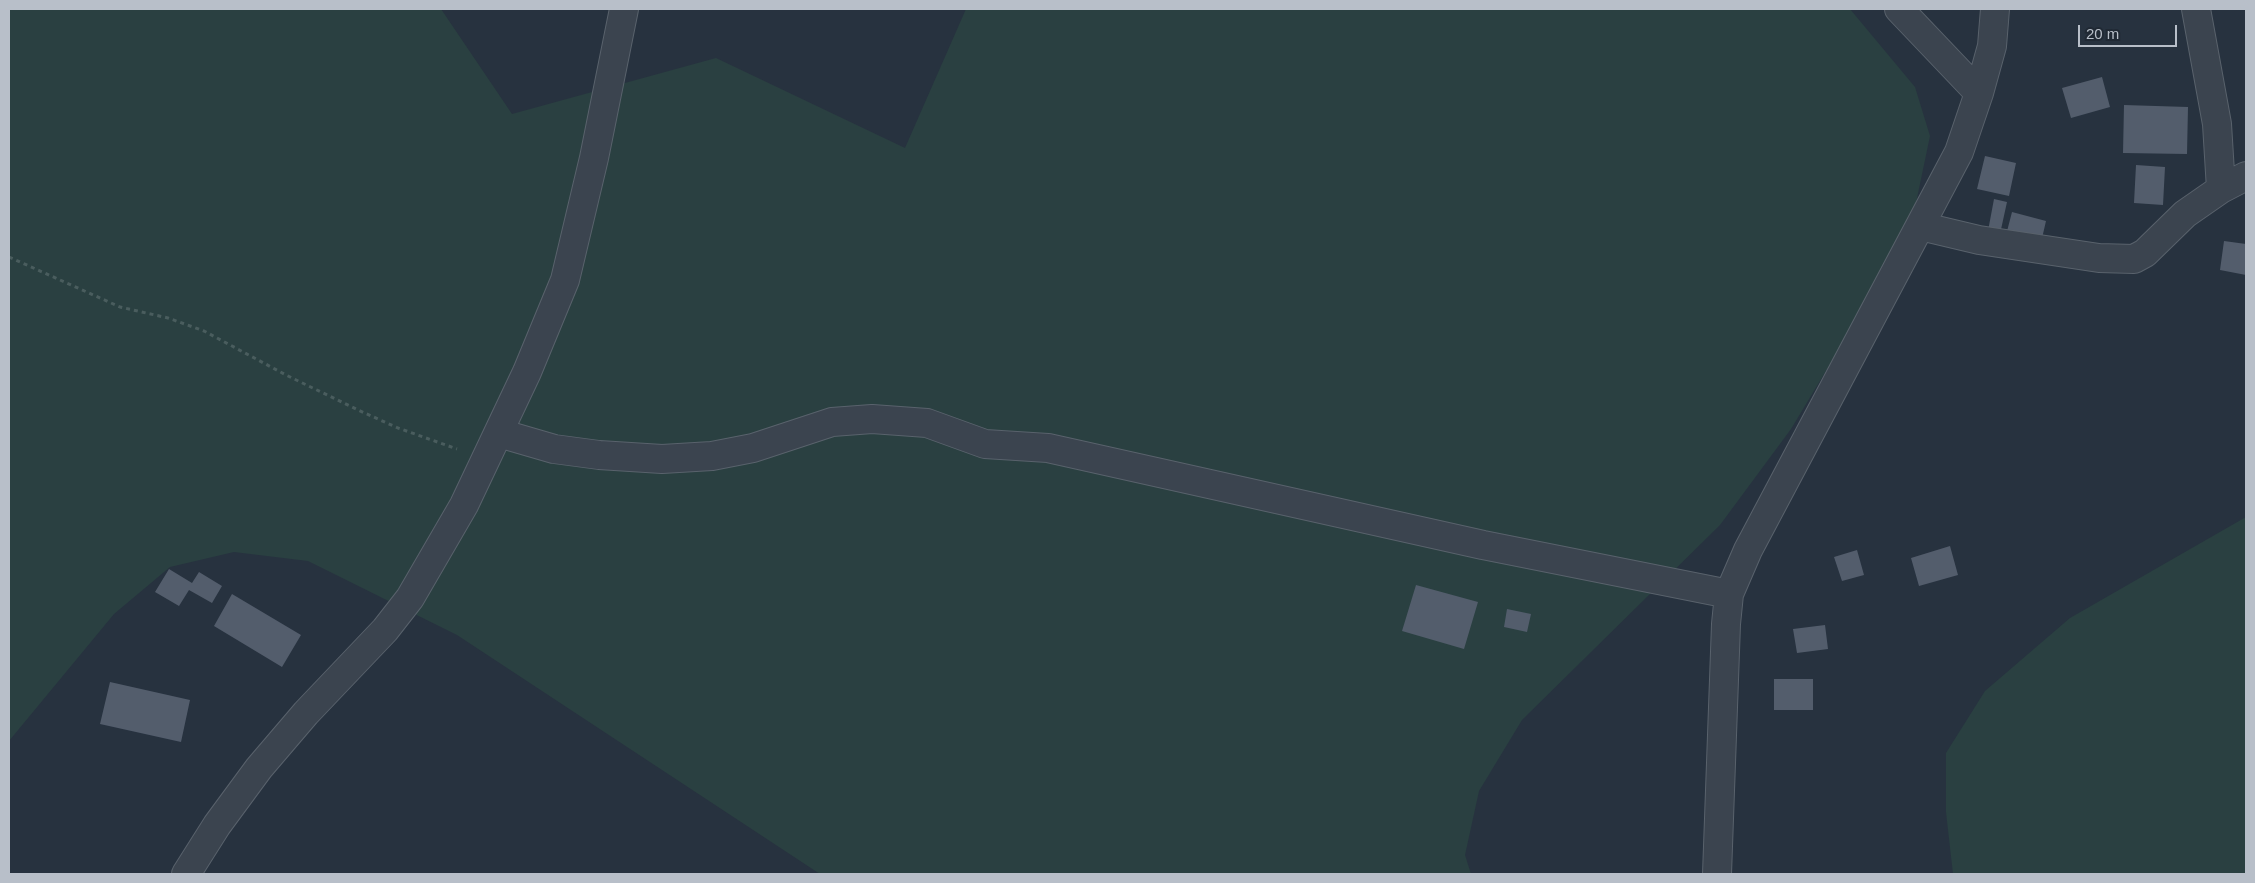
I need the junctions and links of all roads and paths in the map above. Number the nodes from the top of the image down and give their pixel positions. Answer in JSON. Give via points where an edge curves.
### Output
{"nodes":[{"id":1,"x":624,"y":9,"type":"edge"},
{"id":2,"x":1899,"y":9,"type":"edge"},
{"id":3,"x":1995,"y":9,"type":"edge"},
{"id":4,"x":2196,"y":9,"type":"edge"},
{"id":5,"x":1980,"y":93,"type":"junction"},
{"id":6,"x":2246,"y":176,"type":"edge"},
{"id":7,"x":2221,"y":189,"type":"junction"},
{"id":8,"x":1920,"y":226,"type":"junction"},
{"id":9,"x":9,"y":257,"type":"edge"},
{"id":10,"x":499,"y":433,"type":"junction"},
{"id":11,"x":485,"y":462,"type":"junction"},
{"id":12,"x":1729,"y":594,"type":"junction"},
{"id":13,"x":186,"y":874,"type":"edge"},
{"id":14,"x":1717,"y":874,"type":"edge"}],
"edges":[{"from":1,"to":10,"type":"street","via":[[565,280]]},
{"from":2,"to":5,"type":"street"},
{"from":3,"to":5,"type":"street","via":[[1992,46]]},
{"from":4,"to":7,"type":"street","via":[[2216,124]]},
{"from":5,"to":8,"type":"street","via":[[1959,152]]},
{"from":6,"to":7,"type":"street"},
{"from":7,"to":8,"type":"street","via":[[2185,214],[2146,253],[2134,260],[2099,258],[1980,240]]},
{"from":8,"to":12,"type":"street","via":[[1745,556]]},
{"from":9,"to":11,"type":"path","via":[[112,304],[204,331],[286,376],[358,410]]},
{"from":10,"to":11,"type":"street"},
{"from":10,"to":12,"type":"street","via":[[554,449],[662,459],[712,456],[753,448],[832,422],[872,419],[927,422],[985,444],[1048,448],[1483,545]]},
{"from":11,"to":13,"type":"street","via":[[410,598],[385,630],[258,768]]},
{"from":12,"to":14,"type":"street"}]}
